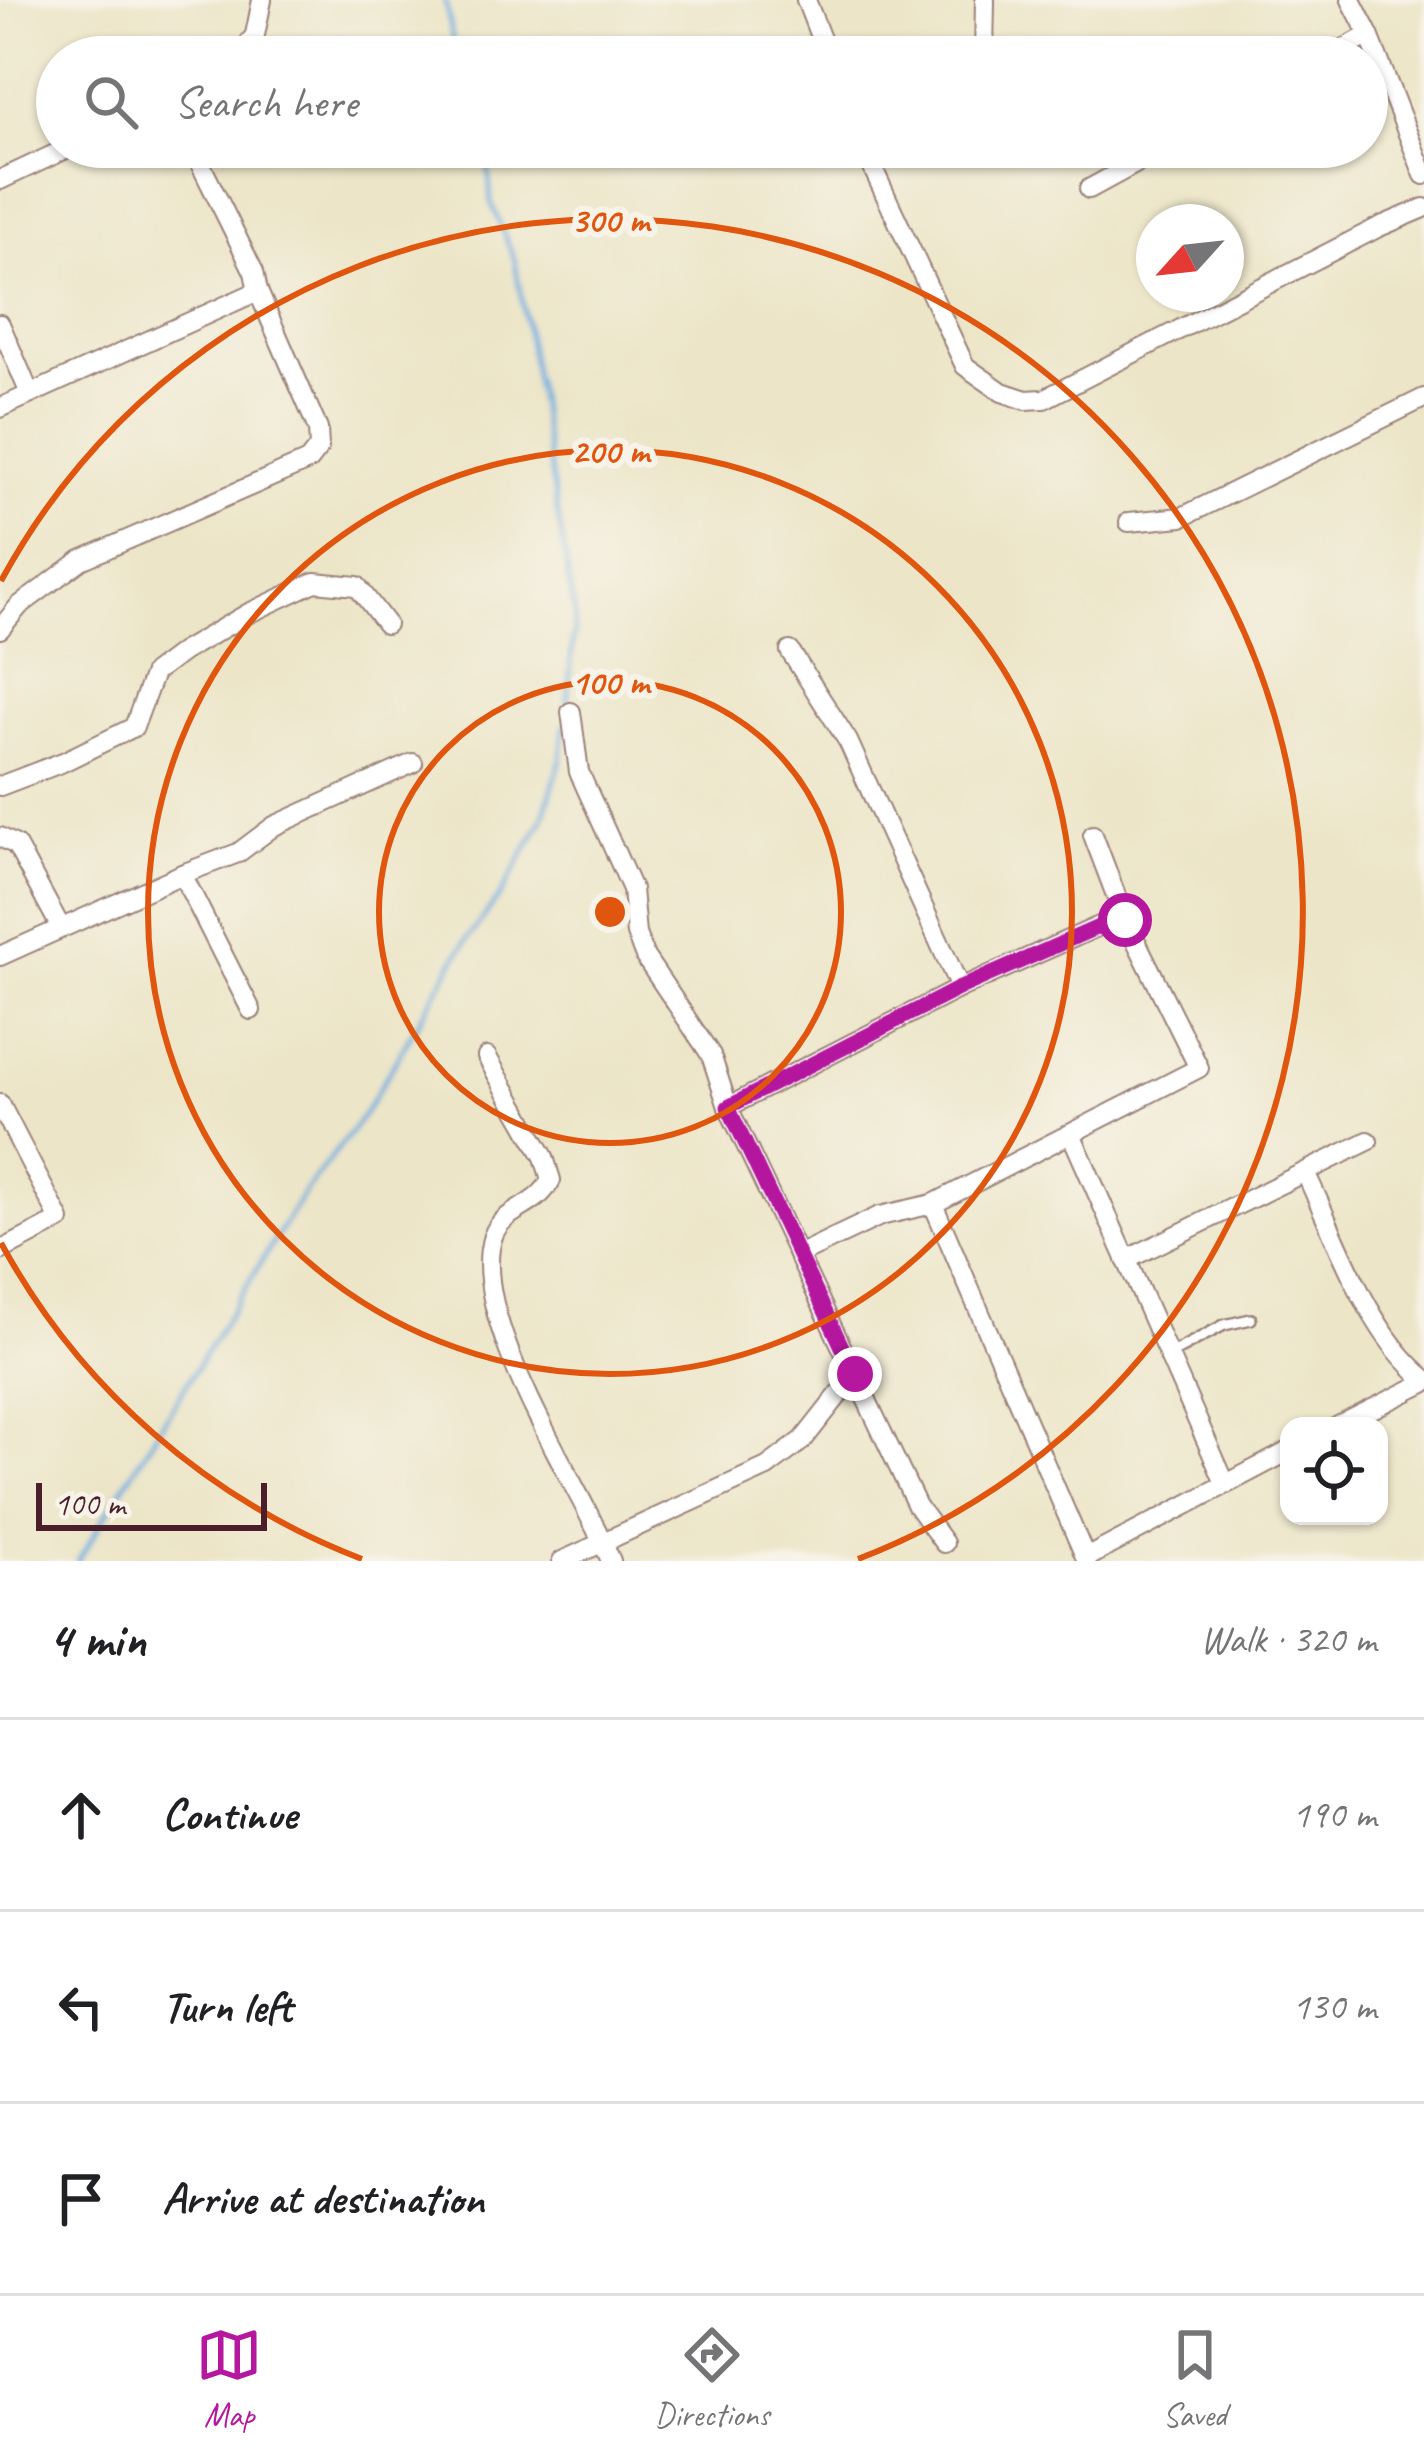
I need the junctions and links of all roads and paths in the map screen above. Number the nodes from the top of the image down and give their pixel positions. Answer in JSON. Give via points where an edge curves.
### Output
{"nodes":[{"id":1,"x":262,"y":0,"type":"edge"},
{"id":2,"x":806,"y":0,"type":"edge"},
{"id":3,"x":985,"y":0,"type":"edge"},
{"id":4,"x":1352,"y":0,"type":"edge"},
{"id":5,"x":1369,"y":34,"type":"joint"},
{"id":6,"x":254,"y":36,"type":"edge"},
{"id":7,"x":820,"y":36,"type":"edge"},
{"id":8,"x":984,"y":36,"type":"edge"},
{"id":9,"x":1366,"y":36,"type":"edge"},
{"id":10,"x":1388,"y":83,"type":"edge"},
{"id":11,"x":36,"y":163,"type":"edge"},
{"id":12,"x":202,"y":168,"type":"edge"},
{"id":13,"x":873,"y":168,"type":"edge"},
{"id":14,"x":1128,"y":168,"type":"edge"},
{"id":15,"x":1424,"y":175,"type":"edge"},
{"id":16,"x":0,"y":180,"type":"edge"},
{"id":17,"x":1089,"y":190,"type":"dead end"},
{"id":18,"x":1424,"y":208,"type":"edge"},
{"id":19,"x":258,"y":291,"type":"junction"},
{"id":20,"x":0,"y":324,"type":"edge"},
{"id":21,"x":30,"y":394,"type":"junction"},
{"id":22,"x":1424,"y":398,"type":"edge"},
{"id":23,"x":0,"y":408,"type":"edge"},
{"id":24,"x":1129,"y":522,"type":"dead end"},
{"id":25,"x":386,"y":624,"type":"dead end"},
{"id":26,"x":0,"y":629,"type":"edge"},
{"id":27,"x":790,"y":652,"type":"dead end"},
{"id":28,"x":571,"y":712,"type":"dead end"},
{"id":29,"x":413,"y":763,"type":"dead end"},
{"id":30,"x":0,"y":786,"type":"edge"},
{"id":31,"x":1093,"y":835,"type":"dead end"},
{"id":32,"x":0,"y":837,"type":"edge"},
{"id":33,"x":182,"y":874,"type":"junction"},
{"id":34,"x":1125,"y":920,"type":"junction"},
{"id":35,"x":60,"y":926,"type":"junction"},
{"id":36,"x":0,"y":956,"type":"edge"},
{"id":37,"x":960,"y":988,"type":"junction"},
{"id":38,"x":251,"y":1010,"type":"dead end"},
{"id":39,"x":487,"y":1057,"type":"dead end"},
{"id":40,"x":0,"y":1104,"type":"edge"},
{"id":41,"x":728,"y":1107,"type":"junction"},
{"id":42,"x":1072,"y":1136,"type":"junction"},
{"id":43,"x":1368,"y":1141,"type":"dead end"},
{"id":44,"x":1305,"y":1172,"type":"junction"},
{"id":45,"x":933,"y":1204,"type":"junction"},
{"id":46,"x":0,"y":1251,"type":"edge"},
{"id":47,"x":798,"y":1255,"type":"junction"},
{"id":48,"x":1126,"y":1260,"type":"junction"},
{"id":49,"x":1251,"y":1319,"type":"dead end"},
{"id":50,"x":1168,"y":1355,"type":"junction"},
{"id":51,"x":855,"y":1374,"type":"junction"},
{"id":52,"x":1424,"y":1380,"type":"edge"},
{"id":53,"x":1356,"y":1417,"type":"edge"},
{"id":54,"x":1280,"y":1456,"type":"edge"},
{"id":55,"x":1225,"y":1483,"type":"junction"},
{"id":56,"x":944,"y":1543,"type":"dead end"},
{"id":57,"x":608,"y":1552,"type":"edge"},
{"id":58,"x":1087,"y":1559,"type":"edge"},
{"id":59,"x":562,"y":1561,"type":"edge"}],
"edges":[{"from":1,"to":6,"type":"street"},
{"from":2,"to":7,"type":"street"},
{"from":3,"to":8,"type":"street"},
{"from":4,"to":5,"type":"street"},
{"from":5,"to":9,"type":"street"},
{"from":10,"to":15,"type":"street"},
{"from":11,"to":16,"type":"street"},
{"from":12,"to":19,"type":"street"},
{"from":13,"to":18,"type":"street","via":[[965,366],[1026,400],[1044,399]]},
{"from":14,"to":17,"type":"street"},
{"from":19,"to":21,"type":"street"},
{"from":19,"to":26,"type":"street","via":[[319,448],[308,461],[81,560]]},
{"from":20,"to":21,"type":"street"},
{"from":21,"to":23,"type":"street"},
{"from":22,"to":24,"type":"street","via":[[1182,517]]},
{"from":25,"to":30,"type":"street","via":[[357,586],[299,589],[154,673],[134,727]]},
{"from":27,"to":37,"type":"street","via":[[848,740]]},
{"from":28,"to":41,"type":"street","via":[[579,772],[632,889],[636,934],[711,1054]]},
{"from":29,"to":33,"type":"street"},
{"from":31,"to":34,"type":"street"},
{"from":32,"to":35,"type":"street","via":[[16,845]]},
{"from":33,"to":35,"type":"street"},
{"from":33,"to":38,"type":"street"},
{"from":34,"to":37,"type":"street"},
{"from":34,"to":42,"type":"street","via":[[1199,1068]]},
{"from":35,"to":36,"type":"street"},
{"from":37,"to":41,"type":"street"},
{"from":39,"to":57,"type":"street","via":[[551,1180],[542,1197],[495,1231],[488,1256],[495,1310]]},
{"from":40,"to":46,"type":"street","via":[[59,1220]]},
{"from":41,"to":47,"type":"street"},
{"from":42,"to":45,"type":"street"},
{"from":42,"to":48,"type":"street"},
{"from":43,"to":44,"type":"street"},
{"from":44,"to":48,"type":"street"},
{"from":44,"to":52,"type":"street","via":[[1383,1334]]},
{"from":45,"to":47,"type":"street","via":[[880,1216]]},
{"from":45,"to":58,"type":"street"},
{"from":47,"to":51,"type":"street"},
{"from":48,"to":50,"type":"street"},
{"from":49,"to":50,"type":"lane"},
{"from":50,"to":55,"type":"street"},
{"from":51,"to":56,"type":"street","via":[[917,1505]]},
{"from":51,"to":57,"type":"street","via":[[803,1440],[767,1467]]},
{"from":52,"to":53,"type":"street"},
{"from":54,"to":55,"type":"street"},
{"from":55,"to":58,"type":"street"},
{"from":57,"to":59,"type":"street"}]}
